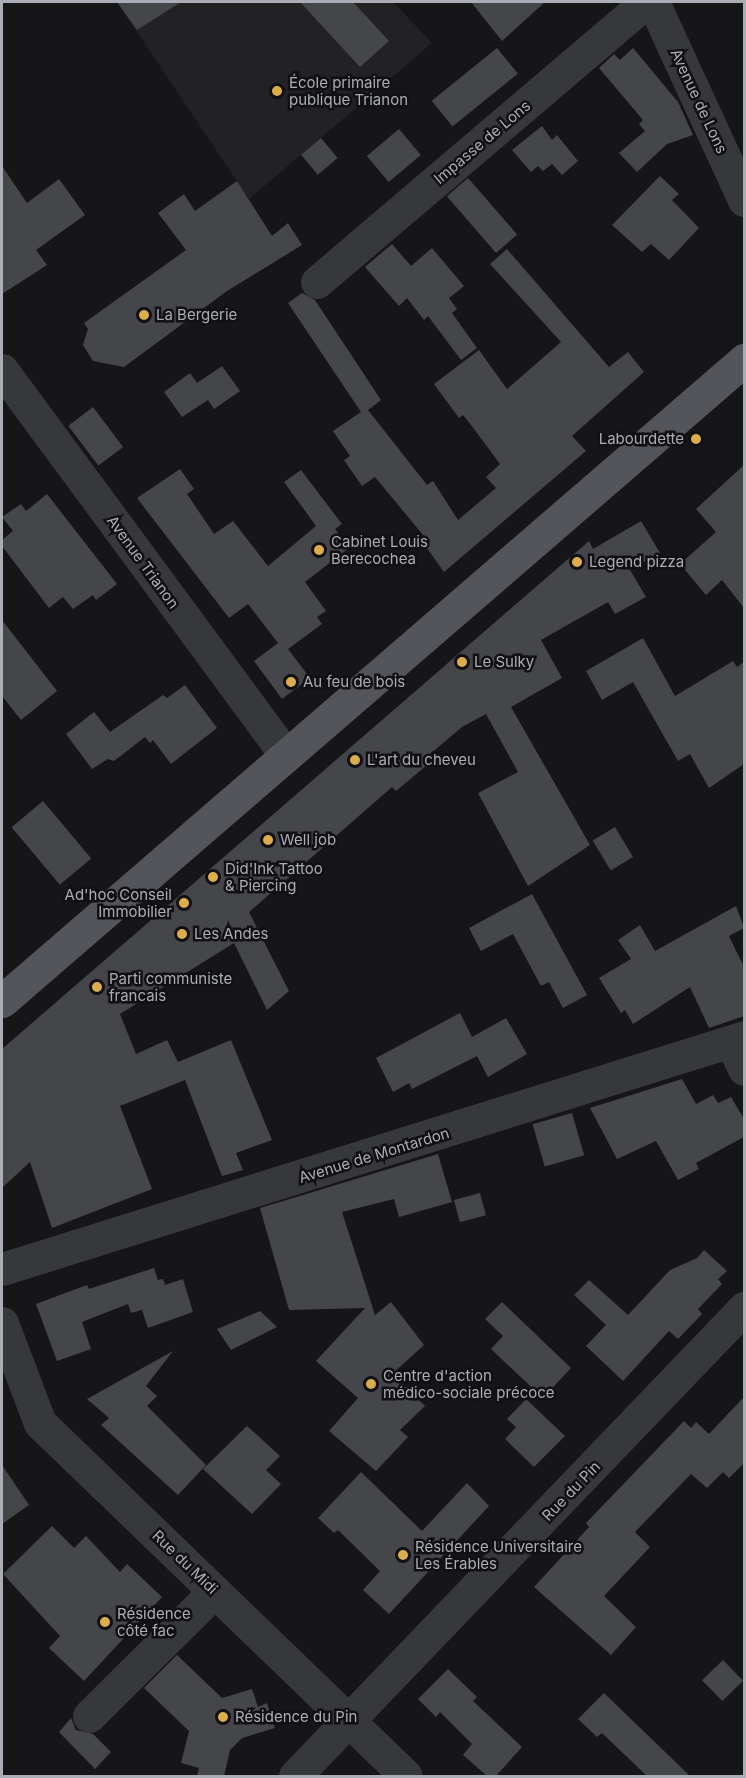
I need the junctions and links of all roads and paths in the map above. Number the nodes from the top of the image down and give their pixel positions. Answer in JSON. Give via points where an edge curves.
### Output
{"nodes":[{"id":1,"x":646,"y":2,"type":"edge"},
{"id":2,"x":654,"y":2,"type":"edge"},
{"id":3,"x":744,"y":200,"type":"edge"},
{"id":4,"x":317,"y":282,"type":"dead end"},
{"id":5,"x":744,"y":360,"type":"edge"},
{"id":6,"x":2,"y":370,"type":"edge"},
{"id":7,"x":285,"y":754,"type":"junction"},
{"id":8,"x":2,"y":1001,"type":"edge"},
{"id":9,"x":740,"y":1049,"type":"edge"},
{"id":10,"x":2,"y":1269,"type":"edge"},
{"id":11,"x":744,"y":1308,"type":"edge"},
{"id":12,"x":2,"y":1323,"type":"edge"},
{"id":13,"x":215,"y":1591,"type":"junction"},
{"id":14,"x":89,"y":1716,"type":"dead end"},
{"id":15,"x":349,"y":1722,"type":"junction"},
{"id":16,"x":296,"y":1776,"type":"edge"},
{"id":17,"x":406,"y":1776,"type":"edge"}],
"edges":[{"from":1,"to":4,"type":"street","name":"Impasse de Lons"},
{"from":2,"to":3,"type":"street","name":"Avenue de Lons"},
{"from":5,"to":7,"type":"main road"},
{"from":6,"to":7,"type":"street","name":"Avenue Trianon"},
{"from":7,"to":8,"type":"main road"},
{"from":9,"to":10,"type":"street","name":"Avenue de Montardon"},
{"from":11,"to":15,"type":"street","name":"Rue du Pin"},
{"from":12,"to":13,"type":"street","name":"Rue du Midi","via":[[40,1423]]},
{"from":13,"to":14,"type":"street"},
{"from":13,"to":15,"type":"street","name":"Rue du Midi"},
{"from":15,"to":16,"type":"street","name":"Rue du Pin"},
{"from":15,"to":17,"type":"street","name":"Rue du Midi"}]}
